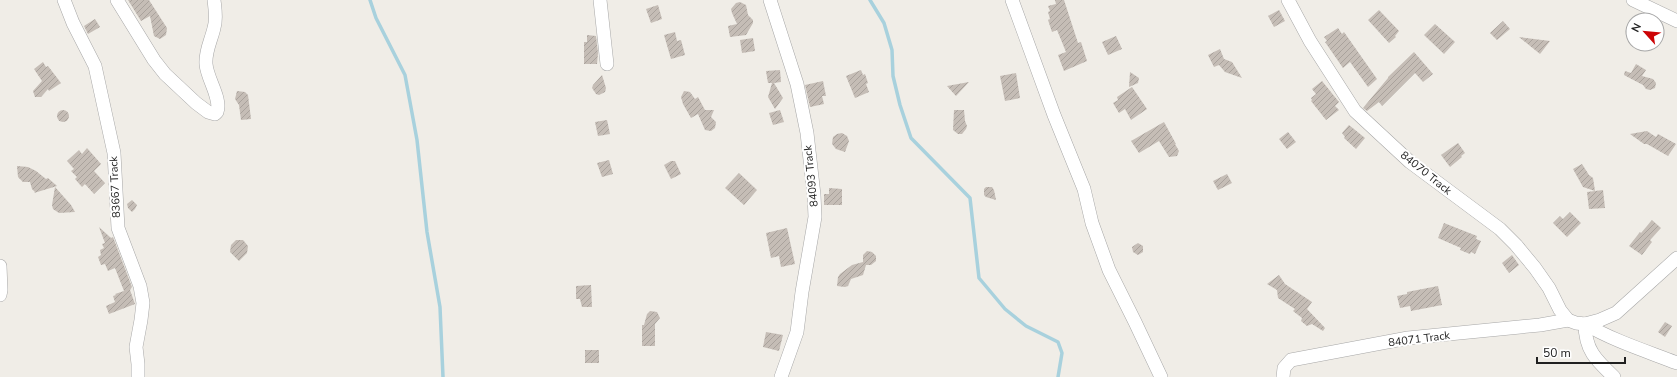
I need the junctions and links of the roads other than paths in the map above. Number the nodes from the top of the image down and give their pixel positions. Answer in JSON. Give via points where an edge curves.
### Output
{"nodes":[{"id":1,"x":64,"y":0,"type":"edge"},
{"id":2,"x":117,"y":0,"type":"edge"},
{"id":3,"x":214,"y":0,"type":"edge"},
{"id":4,"x":600,"y":0,"type":"edge"},
{"id":5,"x":770,"y":0,"type":"edge"},
{"id":6,"x":1012,"y":0,"type":"edge"},
{"id":7,"x":1288,"y":0,"type":"edge"},
{"id":8,"x":1633,"y":0,"type":"edge"},
{"id":9,"x":1677,"y":21,"type":"edge"},
{"id":10,"x":607,"y":64,"type":"dead end"},
{"id":11,"x":1677,"y":258,"type":"edge"},
{"id":12,"x":0,"y":266,"type":"edge"},
{"id":13,"x":0,"y":295,"type":"edge"},
{"id":14,"x":1568,"y":320,"type":"junction"},
{"id":15,"x":1585,"y":324,"type":"junction"},
{"id":16,"x":1677,"y":363,"type":"edge"},
{"id":17,"x":138,"y":377,"type":"edge"},
{"id":18,"x":781,"y":377,"type":"edge"},
{"id":19,"x":1161,"y":377,"type":"edge"},
{"id":20,"x":1283,"y":377,"type":"edge"},
{"id":21,"x":1614,"y":377,"type":"edge"}],
"edges":[{"from":1,"to":17,"type":"street","name":"83667 Track","via":[[95,66],[114,153],[118,228],[140,286],[143,302],[136,347]]},
{"from":2,"to":3,"type":"street","via":[[165,74],[196,103],[215,114],[218,112],[218,104],[206,65],[206,52],[216,21]]},
{"from":4,"to":10,"type":"street"},
{"from":5,"to":18,"type":"street","name":"84093 Track","via":[[797,84],[807,133],[815,217],[797,332]]},
{"from":6,"to":19,"type":"street","via":[[1054,116],[1084,189],[1092,224],[1109,270]]},
{"from":7,"to":14,"type":"street","name":"84070 Track","via":[[1310,41],[1355,111],[1410,162],[1500,229],[1535,268]]},
{"from":8,"to":9,"type":"street"},
{"from":11,"to":15,"type":"street","via":[[1616,313]]},
{"from":12,"to":13,"type":"street"},
{"from":14,"to":15,"type":"street"},
{"from":14,"to":20,"type":"street","name":"84071 Track","via":[[1408,338],[1291,360],[1284,368]]},
{"from":15,"to":16,"type":"street","via":[[1602,334]]},
{"from":15,"to":21,"type":"street","via":[[1585,338],[1593,356]]}]}
